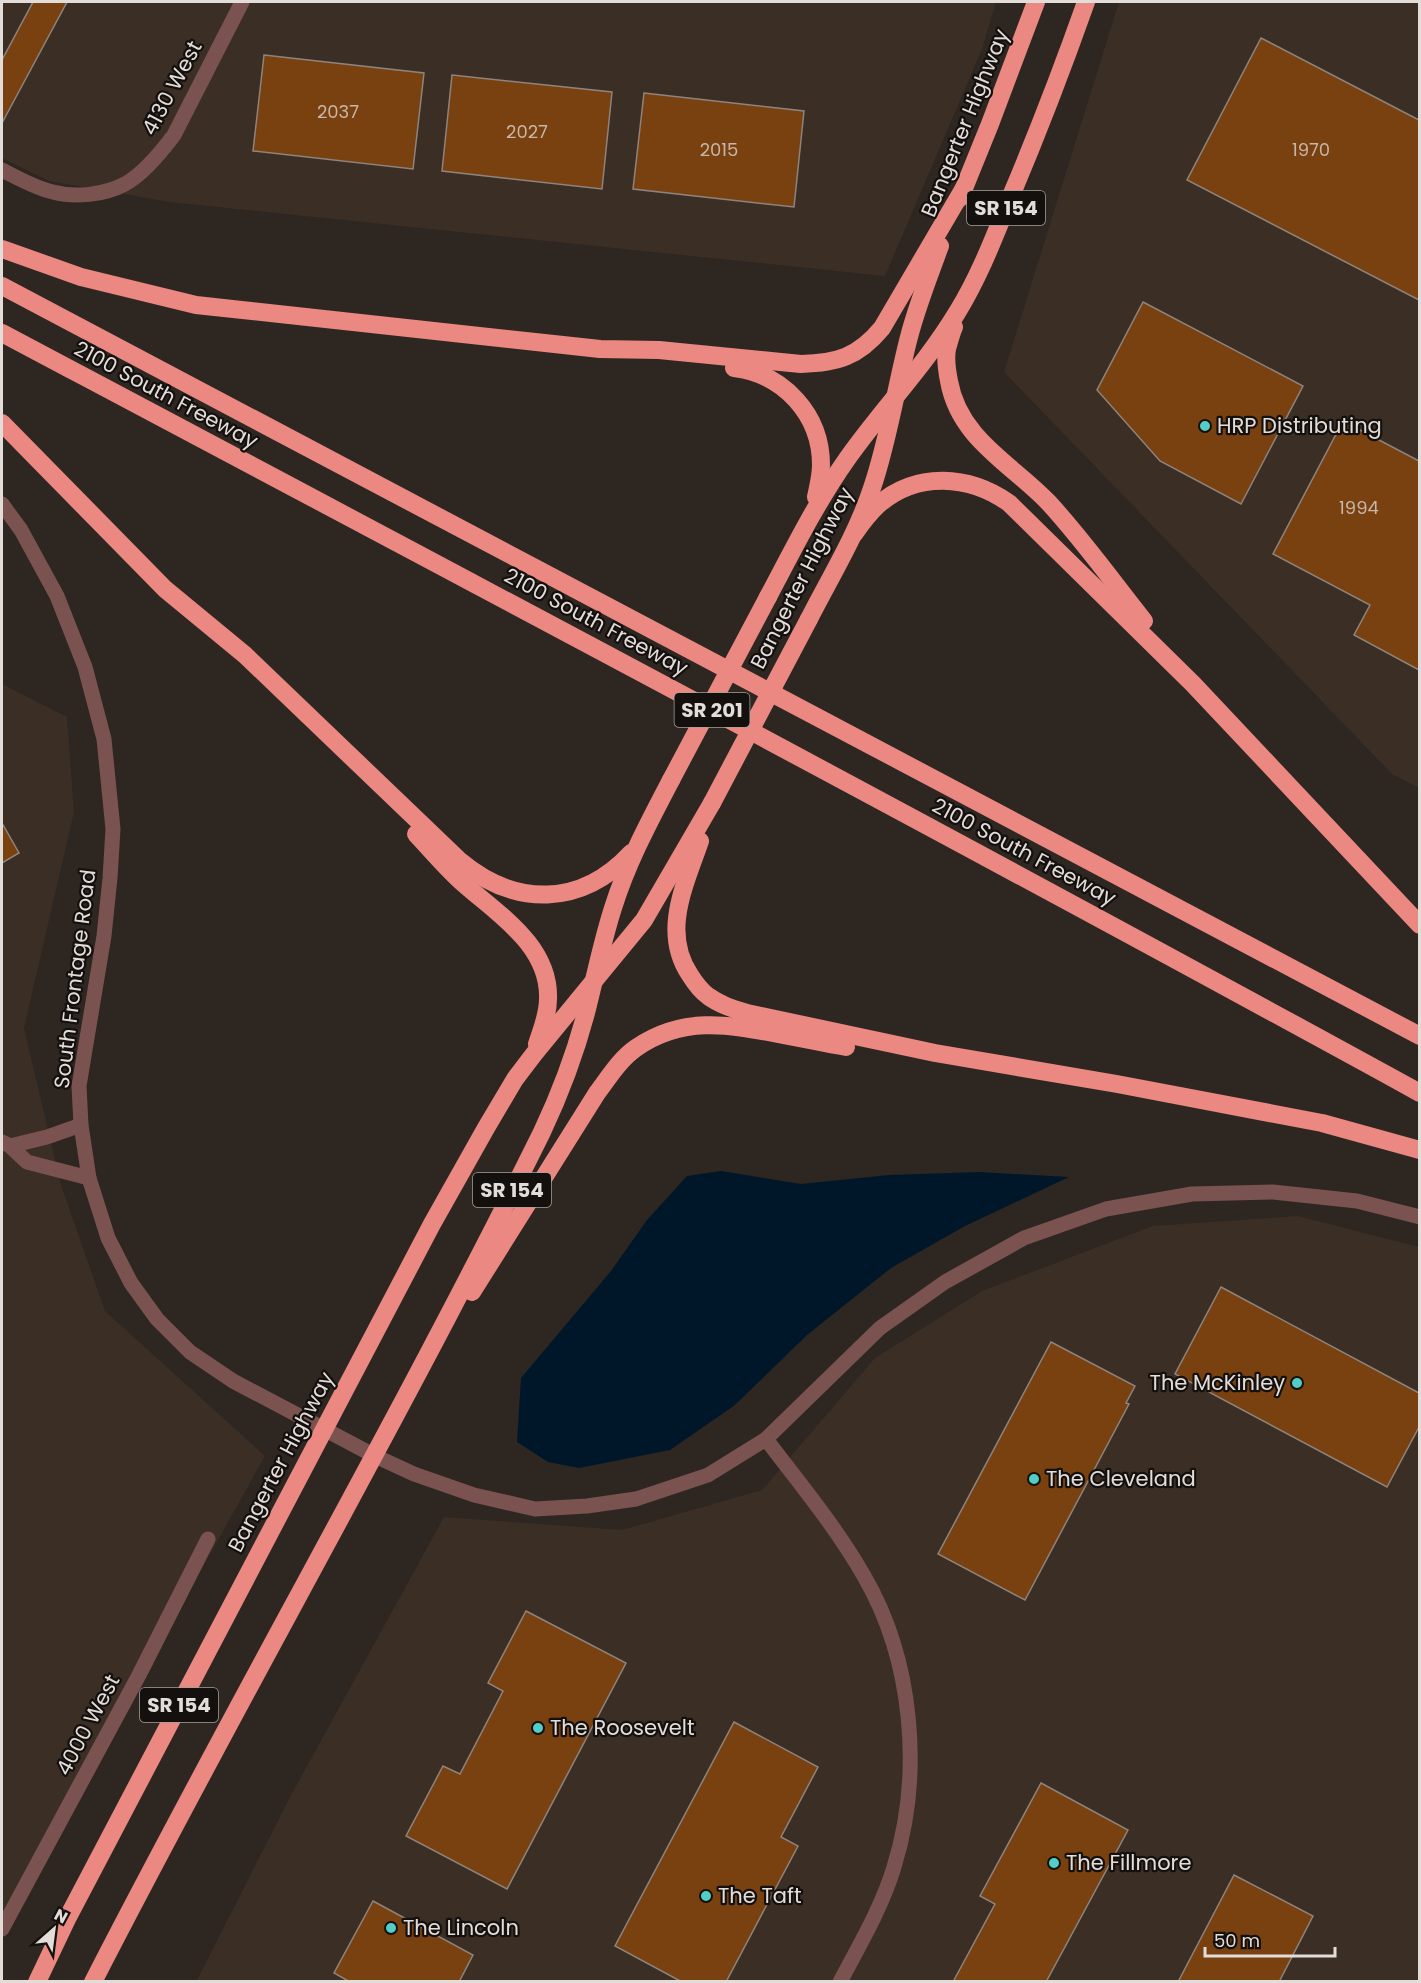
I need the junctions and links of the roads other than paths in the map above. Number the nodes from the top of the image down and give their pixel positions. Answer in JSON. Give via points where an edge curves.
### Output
{"nodes":[{"id":1,"x":242,"y":2,"type":"edge"},
{"id":2,"x":1036,"y":2,"type":"edge"},
{"id":3,"x":1086,"y":2,"type":"edge"},
{"id":4,"x":2,"y":170,"type":"edge"},
{"id":5,"x":964,"y":188,"type":"junction"},
{"id":6,"x":2,"y":249,"type":"edge"},
{"id":7,"x":2,"y":286,"type":"edge"},
{"id":8,"x":958,"y":310,"type":"junction"},
{"id":9,"x":2,"y":333,"type":"edge"},
{"id":10,"x":600,"y":349,"type":"junction"},
{"id":11,"x":895,"y":399,"type":"junction"},
{"id":12,"x":2,"y":423,"type":"edge"},
{"id":13,"x":2,"y":504,"type":"edge"},
{"id":14,"x":813,"y":511,"type":"junction"},
{"id":15,"x":854,"y":534,"type":"junction"},
{"id":16,"x":245,"y":655,"type":"junction"},
{"id":17,"x":1193,"y":684,"type":"junction"},
{"id":18,"x":712,"y":802,"type":"junction"},
{"id":19,"x":637,"y":846,"type":"junction"},
{"id":20,"x":1419,"y":925,"type":"edge"},
{"id":21,"x":593,"y":982,"type":"junction"},
{"id":22,"x":1419,"y":1036,"type":"edge"},
{"id":23,"x":935,"y":1053,"type":"junction"},
{"id":24,"x":534,"y":1054,"type":"junction"},
{"id":25,"x":1419,"y":1093,"type":"edge"},
{"id":26,"x":81,"y":1125,"type":"junction"},
{"id":27,"x":6,"y":1144,"type":"edge"},
{"id":28,"x":1419,"y":1150,"type":"edge"},
{"id":29,"x":89,"y":1178,"type":"junction"},
{"id":30,"x":1419,"y":1217,"type":"edge"},
{"id":31,"x":410,"y":1390,"type":"junction"},
{"id":32,"x":323,"y":1429,"type":"junction"},
{"id":33,"x":766,"y":1439,"type":"junction"},
{"id":34,"x":375,"y":1456,"type":"junction"},
{"id":35,"x":208,"y":1539,"type":"dead end"},
{"id":36,"x":2,"y":1929,"type":"edge"},
{"id":37,"x":37,"y":1982,"type":"edge"},
{"id":38,"x":93,"y":1982,"type":"edge"},
{"id":39,"x":840,"y":1982,"type":"edge"}],
"edges":[{"from":1,"to":4,"type":"street","name":"4130 West","via":[[174,135],[160,154],[126,184],[100,193],[76,195],[53,192]]},
{"from":2,"to":5,"type":"highway","name":"Bangerter Highway","number":"SR 154"},
{"from":3,"to":8,"type":"highway","name":"Bangerter Highway","number":"SR 154","via":[[1023,167]]},
{"from":5,"to":10,"type":"highway","via":[[882,328],[863,347],[844,358],[801,364],[659,350]]},
{"from":5,"to":11,"type":"highway","name":"Bangerter Highway","number":"SR 154","via":[[920,299]]},
{"from":6,"to":10,"type":"highway","via":[[81,277],[196,305]]},
{"from":7,"to":22,"type":"highway","name":"2100 South Freeway","number":"SR 201"},
{"from":8,"to":11,"type":"highway","name":"Bangerter Highway","number":"SR 154"},
{"from":8,"to":17,"type":"highway","via":[[947,363],[952,395],[964,422],[981,443],[1062,518]]},
{"from":9,"to":25,"type":"highway","name":"2100 South Freeway","number":"SR 201","via":[[702,704]]},
{"from":10,"to":14,"type":"highway","via":[[748,370],[779,384],[805,410],[819,443],[821,472]]},
{"from":11,"to":14,"type":"highway","name":"Bangerter Highway","number":"SR 154"},
{"from":11,"to":15,"type":"highway","name":"Bangerter Highway","number":"SR 154","via":[[881,461]]},
{"from":12,"to":16,"type":"highway","via":[[165,589]]},
{"from":13,"to":26,"type":"street","name":"South Frontage Road","via":[[57,596],[85,667],[104,739],[113,829],[104,936],[79,1086]]},
{"from":14,"to":19,"type":"highway","name":"Bangerter Highway","number":"SR 154","bridge":true},
{"from":15,"to":17,"type":"highway","via":[[877,506],[904,489],[942,481],[981,487],[1018,510]]},
{"from":15,"to":18,"type":"highway","name":"Bangerter Highway","number":"SR 154","bridge":true},
{"from":16,"to":19,"type":"highway","via":[[460,861],[498,886],[534,895],[566,892],[604,876]]},
{"from":16,"to":24,"type":"highway","via":[[462,882],[531,947],[543,972],[548,999]]},
{"from":17,"to":20,"type":"highway"},
{"from":18,"to":21,"type":"highway","name":"Bangerter Highway","number":"SR 154","via":[[644,920]]},
{"from":18,"to":23,"type":"highway","via":[[676,918],[680,954],[696,983],[721,1004],[747,1013]]},
{"from":19,"to":21,"type":"highway","name":"Bangerter Highway","number":"SR 154","via":[[612,910]]},
{"from":21,"to":24,"type":"highway","name":"Bangerter Highway","number":"SR 154"},
{"from":21,"to":31,"type":"highway","name":"Bangerter Highway","number":"SR 154","via":[[569,1069],[552,1110]]},
{"from":23,"to":28,"type":"highway","via":[[1322,1123]]},
{"from":23,"to":31,"type":"highway","via":[[891,1056],[718,1024],[672,1030],[636,1048],[597,1093]]},
{"from":24,"to":32,"type":"highway","name":"Bangerter Highway","number":"SR 154","via":[[515,1079],[452,1188]]},
{"from":26,"to":27,"type":"street","via":[[47,1137]]},
{"from":26,"to":29,"type":"street","name":"South Frontage Road"},
{"from":27,"to":29,"type":"street","via":[[27,1162]]},
{"from":29,"to":32,"type":"street","name":"South Frontage Road","via":[[108,1238],[131,1283],[157,1319],[190,1352],[232,1381]]},
{"from":30,"to":33,"type":"street","name":"South Frontage Road","via":[[1357,1201],[1273,1192],[1192,1194],[1106,1209],[1024,1238],[945,1282],[880,1328]]},
{"from":31,"to":34,"type":"highway","name":"Bangerter Highway","number":"SR 154"},
{"from":32,"to":34,"type":"street","name":"South Frontage Road"},
{"from":32,"to":37,"type":"highway","name":"Bangerter Highway","number":"SR 154"},
{"from":33,"to":34,"type":"street","name":"South Frontage Road","via":[[708,1475],[636,1499],[536,1509],[474,1495]]},
{"from":33,"to":39,"type":"street","via":[[866,1578],[890,1630],[904,1681],[910,1772],[905,1818],[894,1866],[878,1909]]},
{"from":34,"to":38,"type":"highway","name":"Bangerter Highway","number":"SR 154"},
{"from":35,"to":36,"type":"street","name":"4000 West"}]}
